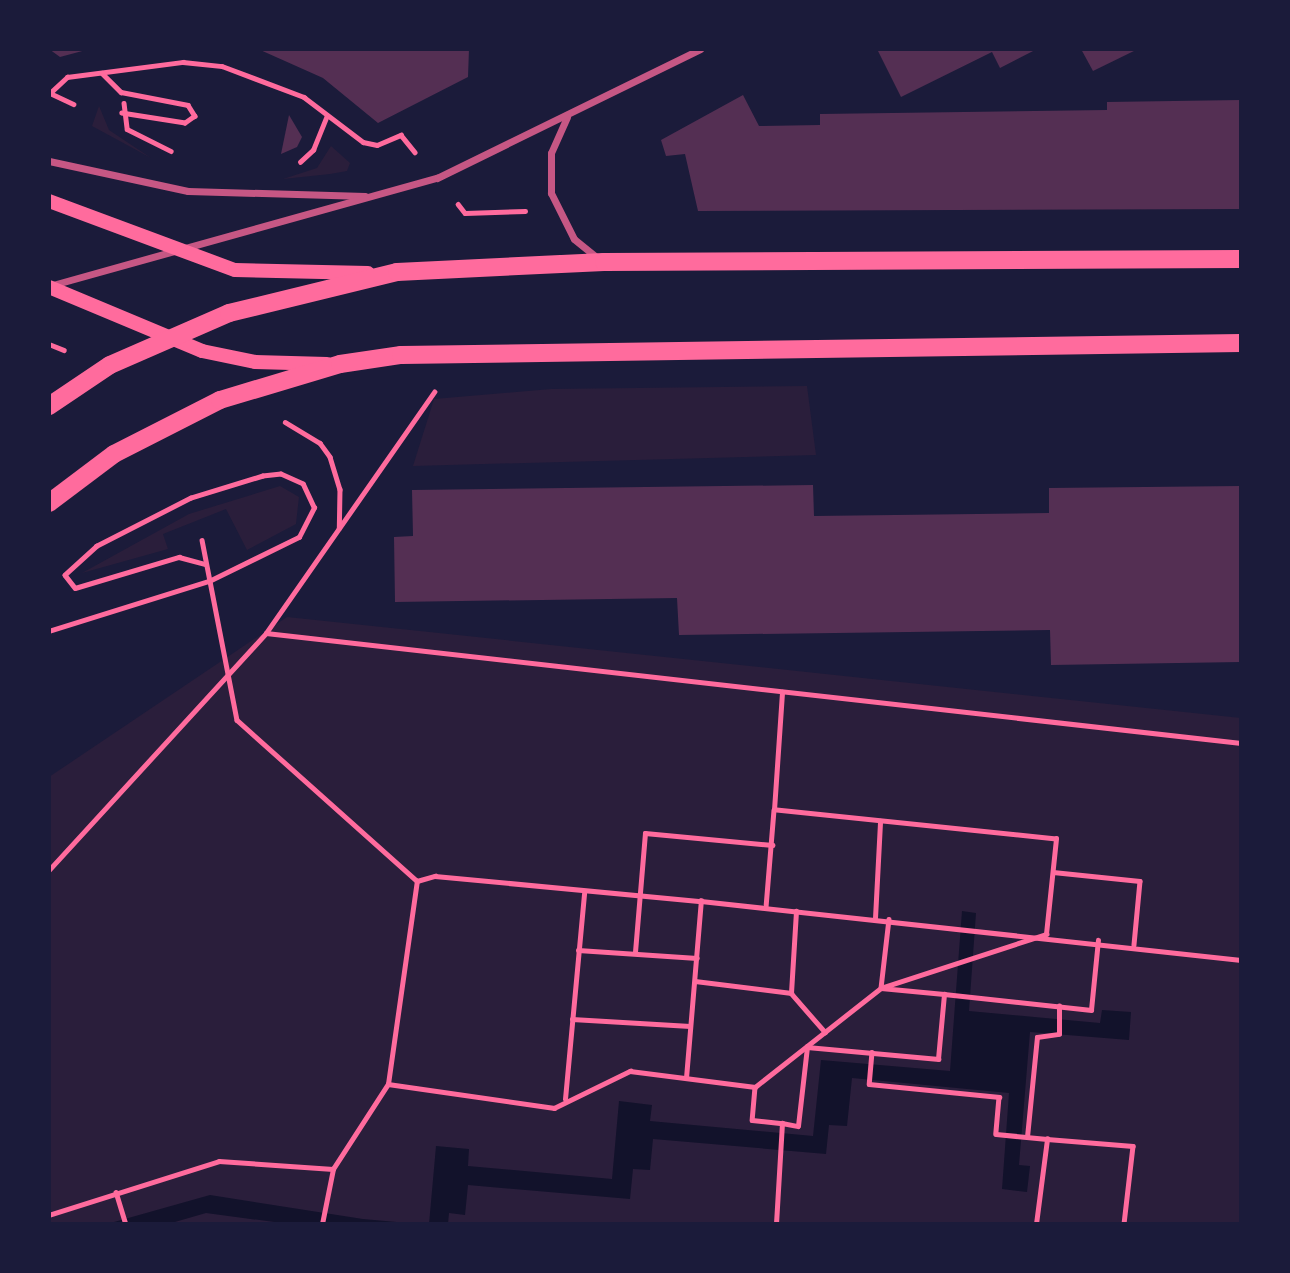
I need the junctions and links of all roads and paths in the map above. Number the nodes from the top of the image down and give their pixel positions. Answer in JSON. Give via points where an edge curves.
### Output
{"nodes":[{"id":1,"x":700,"y":49,"type":"edge"},
{"id":2,"x":102,"y":72,"type":"junction"},
{"id":3,"x":49,"y":93,"type":"edge"},
{"id":4,"x":124,"y":103,"type":"dead end"},
{"id":5,"x":74,"y":104,"type":"dead end"},
{"id":6,"x":122,"y":113,"type":"junction"},
{"id":7,"x":327,"y":116,"type":"junction"},
{"id":8,"x":567,"y":117,"type":"junction"},
{"id":9,"x":178,"y":154,"type":"dead end"},
{"id":10,"x":49,"y":161,"type":"edge"},
{"id":11,"x":290,"y":165,"type":"dead end"},
{"id":12,"x":437,"y":178,"type":"junction"},
{"id":13,"x":377,"y":196,"type":"junction"},
{"id":14,"x":49,"y":201,"type":"edge"},
{"id":15,"x":557,"y":210,"type":"junction"},
{"id":16,"x":172,"y":251,"type":"junction"},
{"id":17,"x":1241,"y":259,"type":"edge"},
{"id":18,"x":604,"y":262,"type":"junction"},
{"id":19,"x":397,"y":272,"type":"junction"},
{"id":20,"x":49,"y":286,"type":"edge"},
{"id":21,"x":166,"y":338,"type":"junction"},
{"id":22,"x":1241,"y":343,"type":"edge"},
{"id":23,"x":49,"y":344,"type":"edge"},
{"id":24,"x":56,"y":347,"type":"dead end"},
{"id":25,"x":463,"y":351,"type":"junction"},
{"id":26,"x":340,"y":363,"type":"junction"},
{"id":27,"x":49,"y":406,"type":"edge"},
{"id":28,"x":291,"y":424,"type":"dead end"},
{"id":29,"x":49,"y":503,"type":"edge"},
{"id":30,"x":339,"y":529,"type":"junction"},
{"id":31,"x":202,"y":540,"type":"dead end"},
{"id":32,"x":206,"y":564,"type":"junction"},
{"id":33,"x":209,"y":581,"type":"junction"},
{"id":34,"x":49,"y":631,"type":"edge"},
{"id":35,"x":266,"y":633,"type":"junction"},
{"id":36,"x":227,"y":675,"type":"junction"},
{"id":37,"x":782,"y":692,"type":"junction"},
{"id":38,"x":1241,"y":743,"type":"edge"},
{"id":39,"x":774,"y":810,"type":"junction"},
{"id":40,"x":880,"y":821,"type":"junction"},
{"id":41,"x":772,"y":845,"type":"junction"},
{"id":42,"x":49,"y":870,"type":"edge"},
{"id":43,"x":1053,"y":872,"type":"junction"},
{"id":44,"x":417,"y":881,"type":"junction"},
{"id":45,"x":584,"y":894,"type":"junction"},
{"id":46,"x":639,"y":896,"type":"junction"},
{"id":47,"x":701,"y":901,"type":"junction"},
{"id":48,"x":766,"y":908,"type":"junction"},
{"id":49,"x":796,"y":911,"type":"junction"},
{"id":50,"x":875,"y":918,"type":"junction"},
{"id":51,"x":889,"y":919,"type":"junction"},
{"id":52,"x":1046,"y":934,"type":"junction"},
{"id":53,"x":1098,"y":940,"type":"junction"},
{"id":54,"x":1134,"y":945,"type":"junction"},
{"id":55,"x":578,"y":950,"type":"junction"},
{"id":56,"x":635,"y":952,"type":"junction"},
{"id":57,"x":697,"y":958,"type":"junction"},
{"id":58,"x":1241,"y":960,"type":"edge"},
{"id":59,"x":695,"y":981,"type":"junction"},
{"id":60,"x":881,"y":988,"type":"junction"},
{"id":61,"x":791,"y":993,"type":"junction"},
{"id":62,"x":944,"y":994,"type":"junction"},
{"id":63,"x":1059,"y":1006,"type":"junction"},
{"id":64,"x":572,"y":1019,"type":"junction"},
{"id":65,"x":690,"y":1026,"type":"junction"},
{"id":66,"x":825,"y":1032,"type":"junction"},
{"id":67,"x":807,"y":1047,"type":"junction"},
{"id":68,"x":872,"y":1052,"type":"junction"},
{"id":69,"x":685,"y":1078,"type":"junction"},
{"id":70,"x":388,"y":1084,"type":"junction"},
{"id":71,"x":755,"y":1087,"type":"junction"},
{"id":72,"x":565,"y":1099,"type":"junction"},
{"id":73,"x":782,"y":1123,"type":"junction"},
{"id":74,"x":1027,"y":1137,"type":"junction"},
{"id":75,"x":1047,"y":1139,"type":"junction"},
{"id":76,"x":333,"y":1169,"type":"junction"},
{"id":77,"x":117,"y":1192,"type":"junction"},
{"id":78,"x":49,"y":1215,"type":"edge"},
{"id":79,"x":126,"y":1224,"type":"edge"},
{"id":80,"x":322,"y":1224,"type":"edge"},
{"id":81,"x":776,"y":1224,"type":"edge"},
{"id":82,"x":1036,"y":1224,"type":"edge"},
{"id":83,"x":1124,"y":1224,"type":"edge"}],
"edges":[{"from":1,"to":8,"type":"street"},
{"from":2,"to":3,"type":"path","via":[[67,77]]},
{"from":2,"to":6,"type":"path","via":[[121,92],[188,105],[195,116],[185,124]]},
{"from":2,"to":7,"type":"path","via":[[183,62],[222,66],[276,83]]},
{"from":3,"to":5,"type":"path"},
{"from":4,"to":6,"type":"path"},
{"from":6,"to":9,"type":"path","via":[[131,133]]},
{"from":7,"to":11,"type":"path","via":[[309,155]]},
{"from":7,"to":12,"type":"path","via":[[370,145],[401,135]]},
{"from":8,"to":12,"type":"street"},
{"from":8,"to":15,"type":"street","via":[[549,170]]},
{"from":10,"to":13,"type":"street","via":[[212,193]]},
{"from":12,"to":13,"type":"street"},
{"from":12,"to":15,"type":"path","via":[[465,213]]},
{"from":13,"to":16,"type":"street"},
{"from":14,"to":16,"type":"main road"},
{"from":15,"to":18,"type":"street","via":[[574,239]]},
{"from":16,"to":19,"type":"main road","via":[[267,275]]},
{"from":16,"to":20,"type":"street"},
{"from":17,"to":18,"type":"main road"},
{"from":18,"to":19,"type":"main road"},
{"from":19,"to":21,"type":"main road","via":[[284,296]]},
{"from":20,"to":21,"type":"main road"},
{"from":21,"to":26,"type":"main road","via":[[255,362]]},
{"from":21,"to":27,"type":"main road"},
{"from":22,"to":25,"type":"main road"},
{"from":23,"to":24,"type":"path"},
{"from":25,"to":26,"type":"main road"},
{"from":25,"to":30,"type":"path"},
{"from":26,"to":29,"type":"main road","via":[[220,400],[163,427]]},
{"from":28,"to":30,"type":"path","via":[[330,457],[340,489]]},
{"from":30,"to":35,"type":"path"},
{"from":31,"to":32,"type":"path"},
{"from":32,"to":33,"type":"path"},
{"from":32,"to":33,"type":"path","via":[[172,559],[84,588],[70,586],[65,575],[97,546],[191,498],[263,476],[281,474],[303,484],[314,508],[306,531]]},
{"from":33,"to":34,"type":"path"},
{"from":33,"to":36,"type":"path"},
{"from":35,"to":36,"type":"path"},
{"from":35,"to":37,"type":"path"},
{"from":36,"to":42,"type":"path"},
{"from":36,"to":44,"type":"path","via":[[242,727]]},
{"from":37,"to":38,"type":"path"},
{"from":37,"to":39,"type":"path"},
{"from":39,"to":40,"type":"path"},
{"from":39,"to":41,"type":"path"},
{"from":40,"to":43,"type":"path","via":[[1056,839]]},
{"from":40,"to":50,"type":"path"},
{"from":41,"to":46,"type":"path","via":[[645,833]]},
{"from":41,"to":48,"type":"path"},
{"from":43,"to":52,"type":"path"},
{"from":43,"to":54,"type":"path","via":[[1140,881]]},
{"from":44,"to":45,"type":"path","via":[[435,876]]},
{"from":44,"to":70,"type":"path"},
{"from":45,"to":46,"type":"path"},
{"from":45,"to":55,"type":"path"},
{"from":46,"to":47,"type":"path"},
{"from":46,"to":56,"type":"path"},
{"from":47,"to":48,"type":"path"},
{"from":47,"to":57,"type":"path"},
{"from":48,"to":49,"type":"path"},
{"from":49,"to":50,"type":"path"},
{"from":49,"to":61,"type":"path"},
{"from":50,"to":51,"type":"path"},
{"from":51,"to":52,"type":"path"},
{"from":51,"to":60,"type":"path"},
{"from":52,"to":53,"type":"path"},
{"from":52,"to":60,"type":"path"},
{"from":53,"to":54,"type":"path"},
{"from":53,"to":63,"type":"path","via":[[1091,1010]]},
{"from":54,"to":58,"type":"path"},
{"from":55,"to":56,"type":"path"},
{"from":55,"to":64,"type":"path"},
{"from":56,"to":57,"type":"path"},
{"from":57,"to":59,"type":"path"},
{"from":59,"to":61,"type":"path"},
{"from":59,"to":65,"type":"path"},
{"from":60,"to":62,"type":"path"},
{"from":60,"to":66,"type":"path"},
{"from":61,"to":66,"type":"path"},
{"from":62,"to":63,"type":"path"},
{"from":62,"to":68,"type":"path","via":[[938,1059]]},
{"from":63,"to":74,"type":"path","via":[[1059,1034],[1037,1037]]},
{"from":64,"to":65,"type":"path"},
{"from":64,"to":72,"type":"path"},
{"from":65,"to":69,"type":"path"},
{"from":66,"to":67,"type":"path"},
{"from":67,"to":68,"type":"path"},
{"from":67,"to":71,"type":"path"},
{"from":67,"to":73,"type":"path","via":[[798,1126]]},
{"from":68,"to":74,"type":"path","via":[[869,1084],[999,1097],[996,1134]]},
{"from":69,"to":71,"type":"path"},
{"from":69,"to":72,"type":"path","via":[[630,1071]]},
{"from":70,"to":72,"type":"path","via":[[554,1108]]},
{"from":70,"to":76,"type":"path"},
{"from":71,"to":73,"type":"path","via":[[752,1120]]},
{"from":73,"to":81,"type":"path"},
{"from":74,"to":75,"type":"path"},
{"from":75,"to":82,"type":"path"},
{"from":75,"to":83,"type":"path","via":[[1133,1146]]},
{"from":76,"to":77,"type":"path","via":[[219,1161]]},
{"from":76,"to":80,"type":"path"},
{"from":77,"to":78,"type":"path"},
{"from":77,"to":79,"type":"path"}]}
